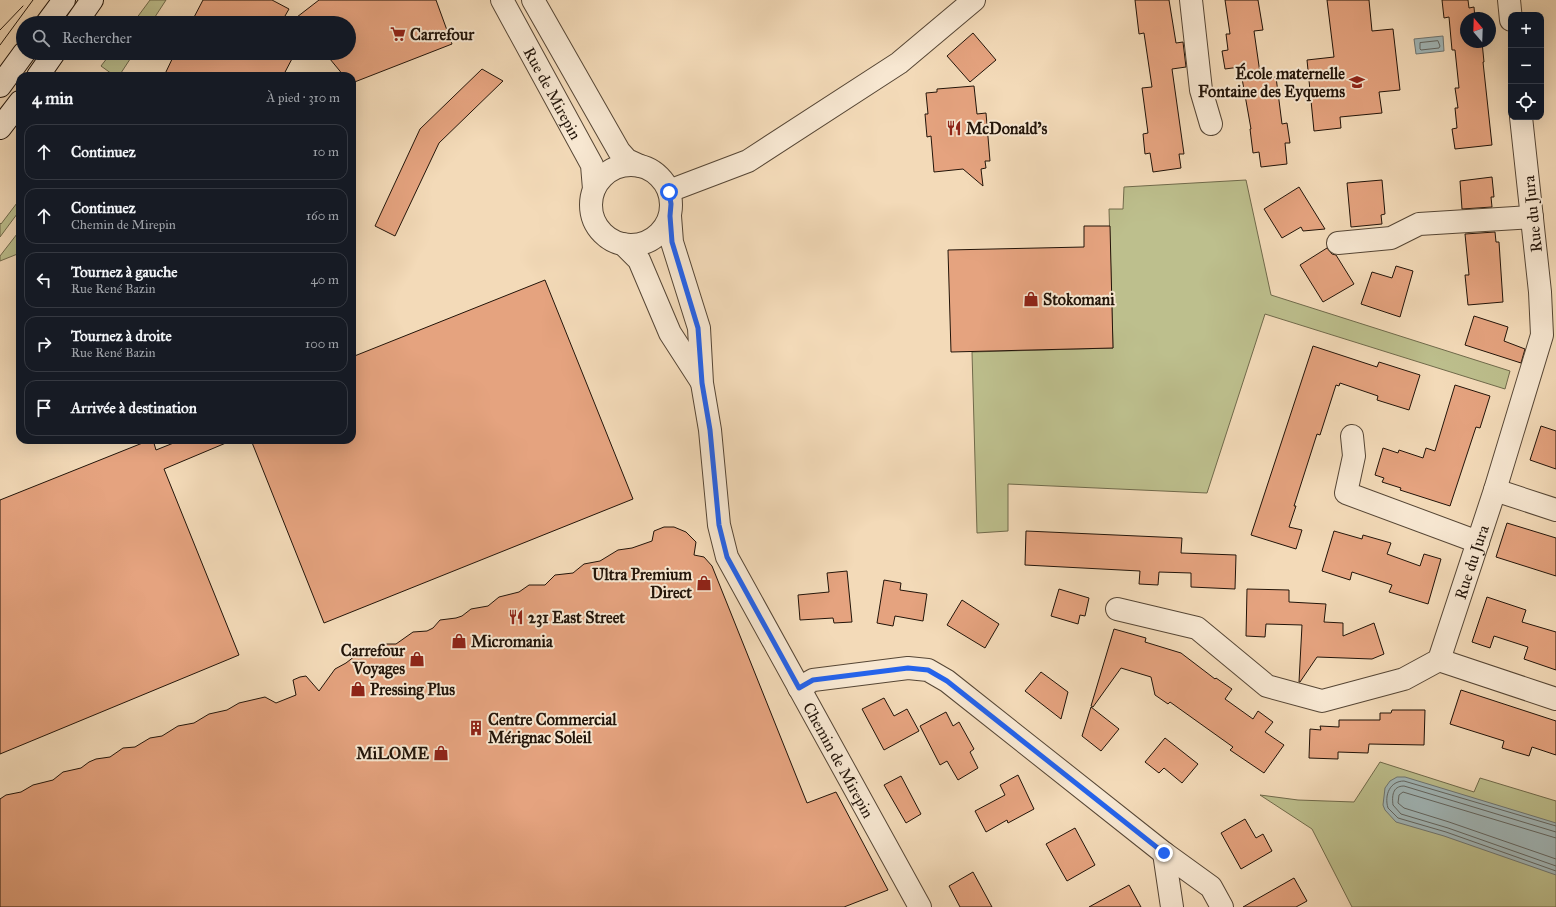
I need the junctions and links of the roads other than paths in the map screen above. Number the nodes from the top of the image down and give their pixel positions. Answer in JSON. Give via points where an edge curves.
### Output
{"nodes":[{"id":1,"x":64,"y":0,"type":"edge"},
{"id":2,"x":92,"y":0,"type":"edge"},
{"id":3,"x":502,"y":0,"type":"edge"},
{"id":4,"x":533,"y":0,"type":"edge"},
{"id":5,"x":974,"y":0,"type":"edge"},
{"id":6,"x":1191,"y":0,"type":"edge"},
{"id":7,"x":1509,"y":0,"type":"edge"},
{"id":8,"x":1510,"y":12,"type":"edge"},
{"id":9,"x":52,"y":16,"type":"edge"},
{"id":10,"x":81,"y":16,"type":"edge"},
{"id":11,"x":19,"y":60,"type":"edge"},
{"id":12,"x":49,"y":60,"type":"edge"},
{"id":13,"x":41,"y":72,"type":"edge"},
{"id":14,"x":0,"y":86,"type":"edge"},
{"id":15,"x":16,"y":107,"type":"edge"},
{"id":16,"x":1522,"y":120,"type":"edge"},
{"id":17,"x":1211,"y":124,"type":"dead end"},
{"id":18,"x":0,"y":128,"type":"edge"},
{"id":19,"x":640,"y":166,"type":"junction"},
{"id":20,"x":594,"y":189,"type":"junction"},
{"id":21,"x":669,"y":192,"type":"junction"},
{"id":22,"x":670,"y":216,"type":"junction"},
{"id":23,"x":1532,"y":217,"type":"junction"},
{"id":24,"x":1338,"y":243,"type":"dead end"},
{"id":25,"x":623,"y":244,"type":"junction"},
{"id":26,"x":1548,"y":294,"type":"edge"},
{"id":27,"x":702,"y":383,"type":"junction"},
{"id":28,"x":1352,"y":436,"type":"dead end"},
{"id":29,"x":1495,"y":490,"type":"junction"},
{"id":30,"x":1556,"y":510,"type":"edge"},
{"id":31,"x":1478,"y":542,"type":"junction"},
{"id":32,"x":1117,"y":609,"type":"dead end"},
{"id":33,"x":1439,"y":660,"type":"junction"},
{"id":34,"x":799,"y":688,"type":"junction"},
{"id":35,"x":1556,"y":699,"type":"edge"},
{"id":36,"x":1164,"y":853,"type":"junction"},
{"id":37,"x":920,"y":907,"type":"edge"},
{"id":38,"x":1172,"y":907,"type":"edge"},
{"id":39,"x":1222,"y":907,"type":"edge"}],
"edges":[{"from":1,"to":9,"type":"street"},
{"from":2,"to":10,"type":"street"},
{"from":3,"to":20,"type":"street","name":"Rue de Mirepin","via":[[592,164]]},
{"from":4,"to":19,"type":"street","name":"Rue de Mirepin","via":[[619,151],[627,160]]},
{"from":5,"to":21,"type":"street","via":[[899,63],[748,161]]},
{"from":6,"to":17,"type":"street","via":[[1201,90]]},
{"from":7,"to":8,"type":"street"},
{"from":11,"to":14,"type":"street"},
{"from":12,"to":13,"type":"street"},
{"from":15,"to":18,"type":"street"},
{"from":16,"to":23,"type":"street","name":"Rue du Jura"},
{"from":19,"to":20,"type":"street","via":[[626,165],[613,169],[602,177]]},
{"from":19,"to":21,"type":"street","via":[[653,171],[663,180]]},
{"from":20,"to":25,"type":"street","via":[[591,211],[595,222],[609,238]]},
{"from":21,"to":22,"type":"street"},
{"from":22,"to":25,"type":"street","via":[[665,227],[647,242]]},
{"from":22,"to":27,"type":"street","name":"Chemin de Mirepin","via":[[672,242],[698,328]]},
{"from":23,"to":24,"type":"street","via":[[1419,224],[1391,238]]},
{"from":23,"to":26,"type":"street","name":"Rue du Jura"},
{"from":25,"to":27,"type":"street","name":"Chemin de Mirepin","via":[[639,260],[670,334]]},
{"from":26,"to":29,"type":"street","name":"Rue du Jura","via":[[1542,335]]},
{"from":27,"to":34,"type":"street","name":"Chemin de Mirepin","via":[[710,430],[719,525],[727,557]]},
{"from":28,"to":31,"type":"street","via":[[1354,456],[1346,493]]},
{"from":29,"to":30,"type":"street"},
{"from":29,"to":31,"type":"street","name":"Rue du Jura"},
{"from":31,"to":33,"type":"street","name":"Rue du Jura"},
{"from":32,"to":33,"type":"street","via":[[1197,628],[1267,686],[1322,701],[1404,679]]},
{"from":33,"to":35,"type":"street"},
{"from":34,"to":36,"type":"street","via":[[813,680],[908,668],[928,670],[947,681]]},
{"from":34,"to":37,"type":"street","name":"Chemin de Mirepin"},
{"from":36,"to":38,"type":"street"},
{"from":36,"to":39,"type":"street","via":[[1211,887]]}]}
